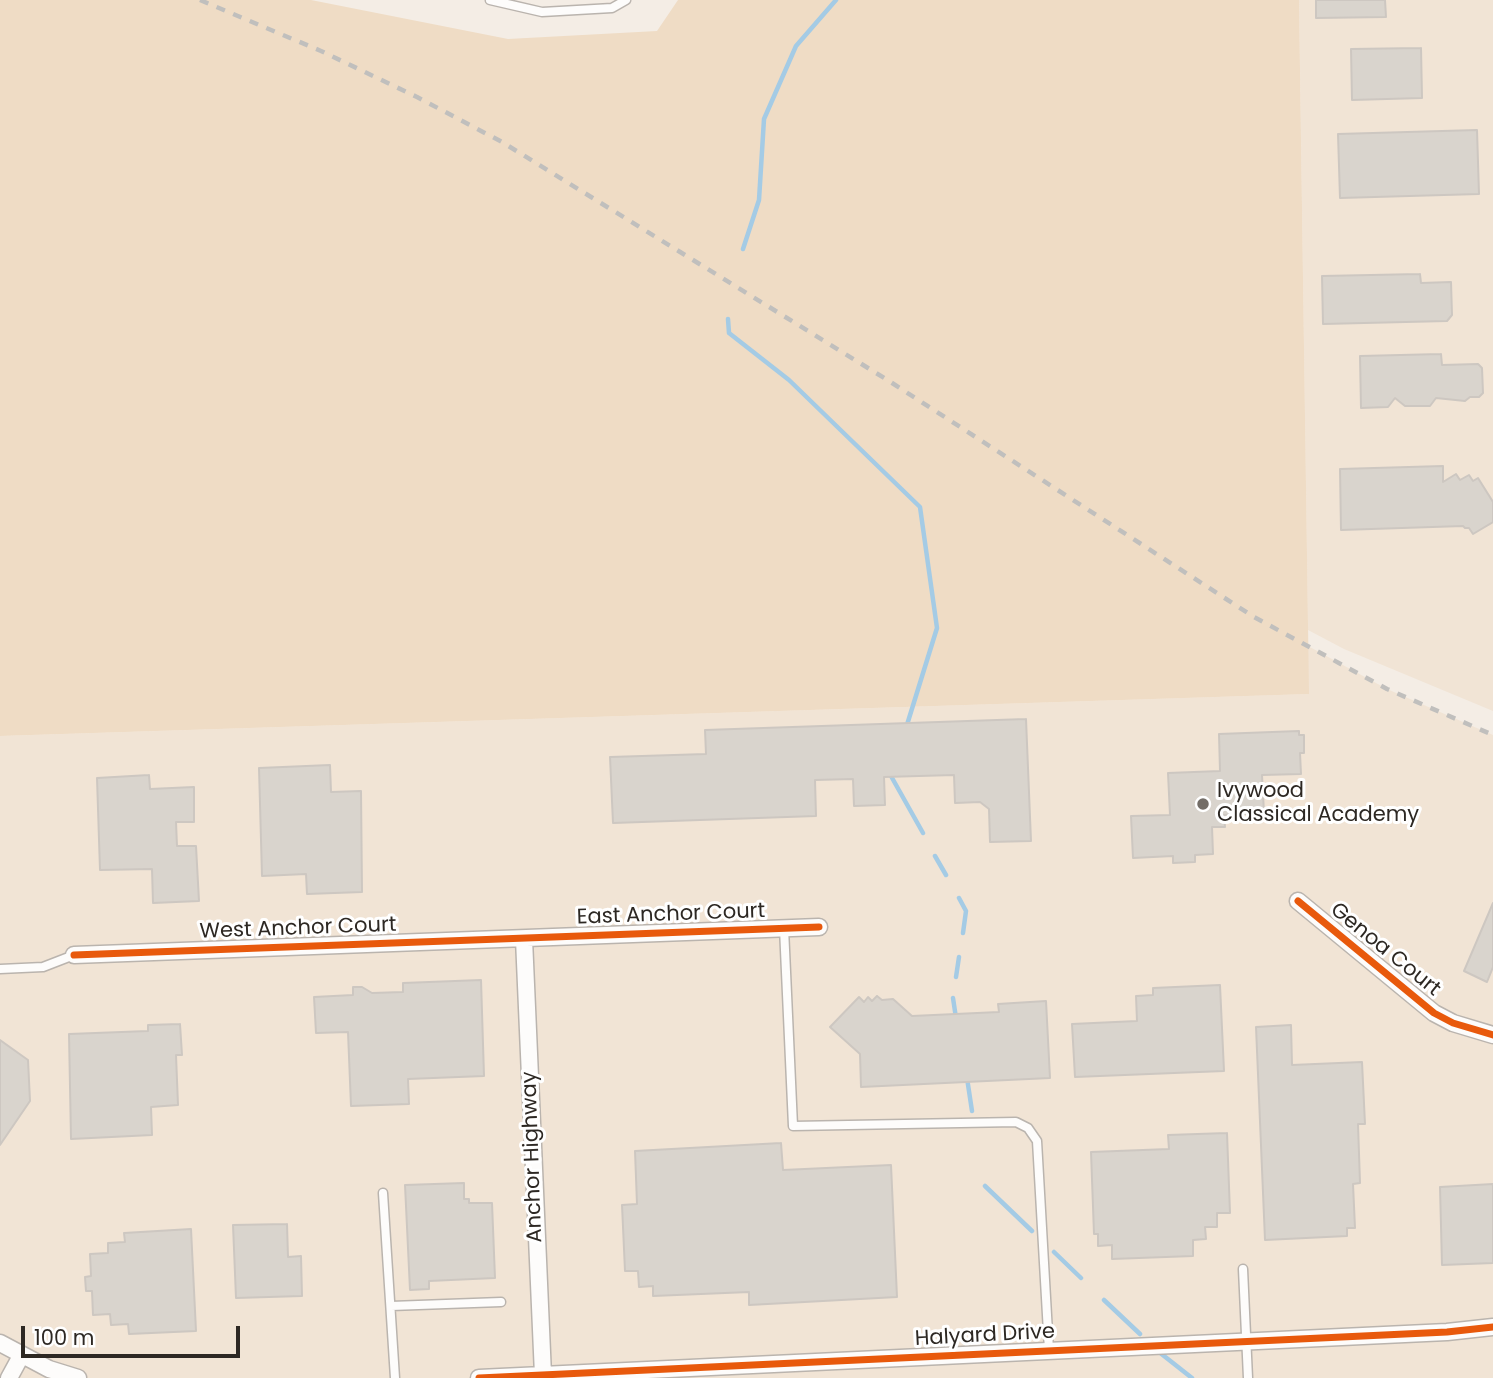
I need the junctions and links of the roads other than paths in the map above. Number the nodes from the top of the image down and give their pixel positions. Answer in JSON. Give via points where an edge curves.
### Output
{"nodes":[{"id":1,"x":490,"y":0,"type":"edge"},
{"id":2,"x":626,"y":0,"type":"edge"},
{"id":3,"x":1298,"y":901,"type":"dead end"},
{"id":4,"x":819,"y":927,"type":"dead end"},
{"id":5,"x":784,"y":928,"type":"junction"},
{"id":6,"x":524,"y":939,"type":"junction"},
{"id":7,"x":74,"y":955,"type":"joint"},
{"id":8,"x":0,"y":969,"type":"edge"},
{"id":9,"x":1493,"y":1035,"type":"edge"},
{"id":10,"x":383,"y":1193,"type":"dead end"},
{"id":11,"x":1243,"y":1269,"type":"dead end"},
{"id":12,"x":501,"y":1302,"type":"dead end"},
{"id":13,"x":391,"y":1306,"type":"junction"},
{"id":14,"x":1493,"y":1327,"type":"edge"},
{"id":15,"x":1247,"y":1341,"type":"junction"},
{"id":16,"x":0,"y":1343,"type":"edge"},
{"id":17,"x":1049,"y":1350,"type":"junction"},
{"id":18,"x":21,"y":1356,"type":"junction"},
{"id":19,"x":542,"y":1375,"type":"junction"},
{"id":20,"x":9,"y":1378,"type":"edge"},
{"id":21,"x":78,"y":1378,"type":"edge"},
{"id":22,"x":394,"y":1378,"type":"edge"},
{"id":23,"x":479,"y":1378,"type":"edge"},
{"id":24,"x":1248,"y":1378,"type":"edge"}],
"edges":[{"from":1,"to":2,"type":"lane","via":[[542,12],[612,8]]},
{"from":3,"to":9,"type":"street","name":"Genoa Court","via":[[1434,1013]]},
{"from":4,"to":5,"type":"street","name":"East Anchor Court"},
{"from":5,"to":6,"type":"street","name":"East Anchor Court"},
{"from":5,"to":17,"type":"lane","via":[[793,1126],[1016,1122],[1028,1128],[1037,1141]]},
{"from":6,"to":7,"type":"street","name":"West Anchor Court"},
{"from":6,"to":19,"type":"street","name":"Anchor Highway"},
{"from":7,"to":8,"type":"lane","via":[[43,967]]},
{"from":10,"to":13,"type":"lane"},
{"from":11,"to":15,"type":"lane"},
{"from":12,"to":13,"type":"lane"},
{"from":13,"to":22,"type":"lane"},
{"from":14,"to":15,"type":"street","name":"Halyard Drive"},
{"from":15,"to":17,"type":"street","name":"Halyard Drive"},
{"from":15,"to":24,"type":"lane"},
{"from":16,"to":18,"type":"street"},
{"from":17,"to":19,"type":"street","name":"Halyard Drive"},
{"from":18,"to":20,"type":"street"},
{"from":18,"to":21,"type":"street"},
{"from":19,"to":23,"type":"street","name":"Halyard Drive"}]}
